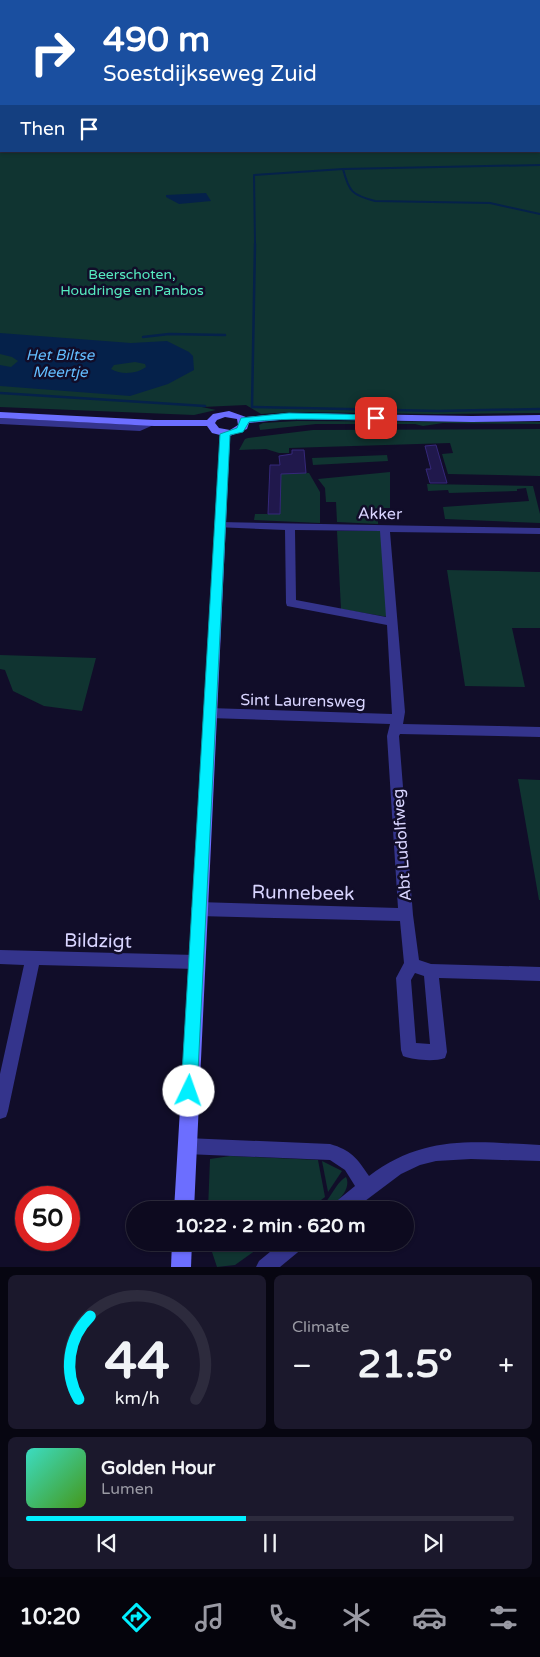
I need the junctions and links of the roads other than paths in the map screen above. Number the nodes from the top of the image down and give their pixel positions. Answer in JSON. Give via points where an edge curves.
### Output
{"nodes":[{"id":1,"x":0,"y":415,"type":"edge"},
{"id":2,"x":540,"y":418,"type":"edge"},
{"id":3,"x":244,"y":420,"type":"junction"},
{"id":4,"x":0,"y":421,"type":"edge"},
{"id":5,"x":154,"y":423,"type":"junction"},
{"id":6,"x":210,"y":423,"type":"junction"},
{"id":7,"x":225,"y":434,"type":"junction"},
{"id":8,"x":219,"y":525,"type":"junction"},
{"id":9,"x":290,"y":526,"type":"junction"},
{"id":10,"x":385,"y":528,"type":"junction"},
{"id":11,"x":540,"y":531,"type":"edge"},
{"id":12,"x":392,"y":622,"type":"junction"},
{"id":13,"x":209,"y":713,"type":"junction"},
{"id":14,"x":397,"y":724,"type":"junction"},
{"id":15,"x":540,"y":732,"type":"edge"},
{"id":16,"x":198,"y":909,"type":"junction"},
{"id":17,"x":406,"y":915,"type":"junction"},
{"id":18,"x":0,"y":957,"type":"edge"},
{"id":19,"x":33,"y":959,"type":"junction"},
{"id":20,"x":196,"y":962,"type":"junction"},
{"id":21,"x":412,"y":965,"type":"junction"},
{"id":22,"x":431,"y":971,"type":"junction"},
{"id":23,"x":540,"y":974,"type":"edge"},
{"id":24,"x":0,"y":1111,"type":"edge"},
{"id":25,"x":186,"y":1146,"type":"junction"},
{"id":26,"x":540,"y":1153,"type":"edge"},
{"id":27,"x":367,"y":1188,"type":"junction"},
{"id":28,"x":184,"y":1201,"type":"edge"},
{"id":29,"x":350,"y":1201,"type":"edge"},
{"id":30,"x":182,"y":1251,"type":"edge"},
{"id":31,"x":285,"y":1251,"type":"edge"},
{"id":32,"x":181,"y":1267,"type":"edge"},
{"id":33,"x":265,"y":1267,"type":"edge"}],
"edges":[{"from":1,"to":5,"type":"main road"},
{"from":2,"to":3,"type":"main road","via":[[289,416]]},
{"from":3,"to":6,"type":"main road","via":[[230,410]]},
{"from":3,"to":7,"type":"main road","via":[[240,430]]},
{"from":4,"to":5,"type":"street","via":[[140,428]]},
{"from":5,"to":6,"type":"main road"},
{"from":6,"to":7,"type":"main road","via":[[216,431]]},
{"from":7,"to":8,"type":"main road"},
{"from":8,"to":9,"type":"street","name":"Akker"},
{"from":8,"to":13,"type":"main road"},
{"from":9,"to":10,"type":"street","name":"Akker"},
{"from":9,"to":12,"type":"street","via":[[291,603]]},
{"from":10,"to":11,"type":"street","name":"Akker"},
{"from":10,"to":12,"type":"street","name":"Abt Ludolfweg"},
{"from":12,"to":14,"type":"street","name":"Abt Ludolfweg","via":[[399,712]]},
{"from":13,"to":14,"type":"street","name":"Sint Laurensweg"},
{"from":13,"to":16,"type":"main road"},
{"from":14,"to":15,"type":"street","name":"Sint Laurensweg"},
{"from":14,"to":17,"type":"street","name":"Abt Ludolfweg","via":[[394,736]]},
{"from":16,"to":17,"type":"street","name":"Runnebeek"},
{"from":16,"to":20,"type":"main road"},
{"from":17,"to":21,"type":"street","name":"Abt Ludolfweg"},
{"from":18,"to":19,"type":"street","name":"Bildzigt"},
{"from":19,"to":20,"type":"street","name":"Bildzigt"},
{"from":19,"to":24,"type":"street"},
{"from":20,"to":25,"type":"main road"},
{"from":21,"to":22,"type":"street"},
{"from":21,"to":22,"type":"street","name":"Abt Ludolfweg","via":[[403,978],[409,1050],[439,1052]]},
{"from":22,"to":23,"type":"street"},
{"from":25,"to":27,"type":"street","via":[[330,1152],[351,1164]]},
{"from":25,"to":28,"type":"main road"},
{"from":26,"to":27,"type":"street","via":[[438,1152],[403,1164]]},
{"from":27,"to":29,"type":"street"},
{"from":30,"to":32,"type":"main road"},
{"from":31,"to":33,"type":"street"}]}
